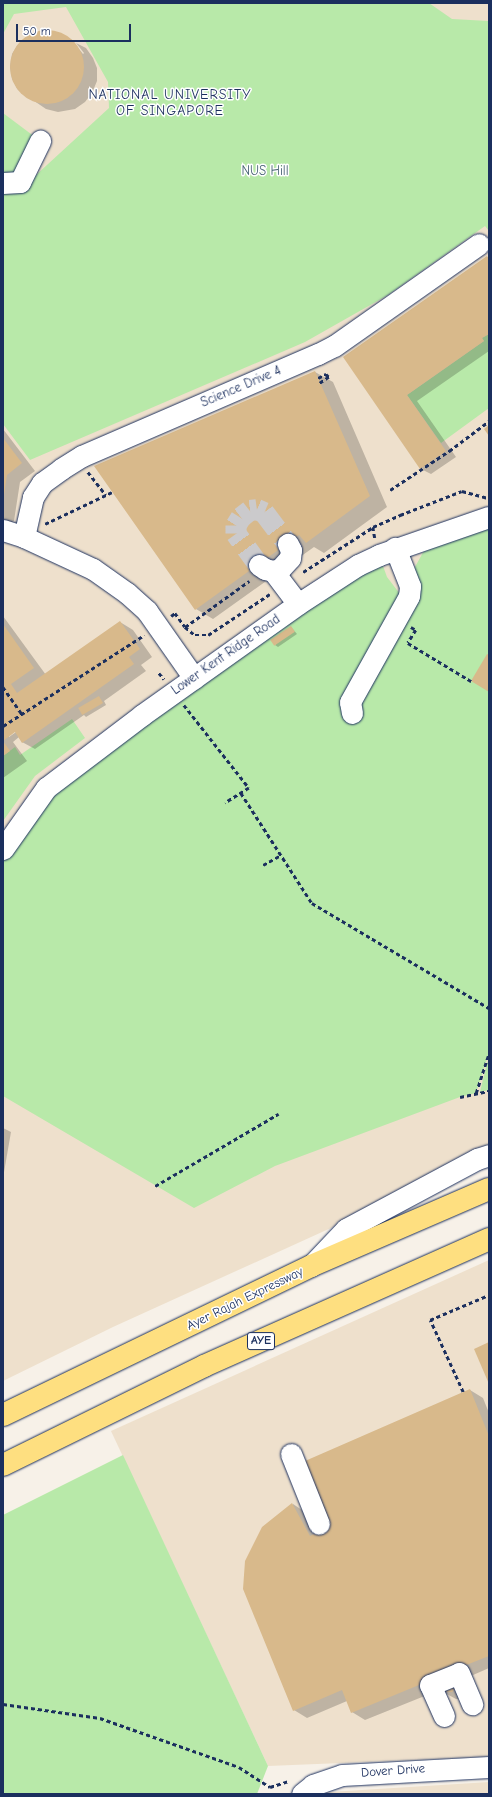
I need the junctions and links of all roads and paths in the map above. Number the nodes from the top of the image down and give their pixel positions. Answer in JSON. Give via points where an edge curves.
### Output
{"nodes":[{"id":1,"x":40,"y":141,"type":"dead end"},
{"id":2,"x":3,"y":183,"type":"edge"},
{"id":3,"x":479,"y":244,"type":"dead end"},
{"id":4,"x":318,"y":378,"type":"dead end"},
{"id":5,"x":320,"y":383,"type":"dead end"},
{"id":6,"x":489,"y":421,"type":"edge"},
{"id":7,"x":85,"y":468,"type":"dead end"},
{"id":8,"x":390,"y":490,"type":"dead end"},
{"id":9,"x":112,"y":492,"type":"dead end"},
{"id":10,"x":106,"y":495,"type":"junction"},
{"id":11,"x":489,"y":498,"type":"edge"},
{"id":12,"x":400,"y":515,"type":"dead end"},
{"id":13,"x":489,"y":517,"type":"edge"},
{"id":14,"x":3,"y":530,"type":"edge"},
{"id":15,"x":32,"y":532,"type":"junction"},
{"id":16,"x":288,"y":544,"type":"tunnel mouth"},
{"id":17,"x":395,"y":548,"type":"junction"},
{"id":18,"x":266,"y":568,"type":"junction"},
{"id":19,"x":298,"y":604,"type":"junction"},
{"id":20,"x":185,"y":627,"type":"dead end"},
{"id":21,"x":416,"y":630,"type":"dead end"},
{"id":22,"x":146,"y":634,"type":"dead end"},
{"id":23,"x":194,"y":678,"type":"junction"},
{"id":24,"x":471,"y":681,"type":"dead end"},
{"id":25,"x":3,"y":687,"type":"edge"},
{"id":26,"x":181,"y":701,"type":"dead end"},
{"id":27,"x":352,"y":713,"type":"dead end"},
{"id":28,"x":22,"y":714,"type":"junction"},
{"id":29,"x":3,"y":726,"type":"edge"},
{"id":30,"x":241,"y":793,"type":"junction"},
{"id":31,"x":226,"y":803,"type":"dead end"},
{"id":32,"x":3,"y":849,"type":"edge"},
{"id":33,"x":281,"y":854,"type":"junction"},
{"id":34,"x":263,"y":865,"type":"dead end"},
{"id":35,"x":489,"y":1008,"type":"edge"},
{"id":36,"x":489,"y":1053,"type":"edge"},
{"id":37,"x":489,"y":1091,"type":"edge"},
{"id":38,"x":476,"y":1093,"type":"dead end"},
{"id":39,"x":460,"y":1097,"type":"dead end"},
{"id":40,"x":278,"y":1114,"type":"dead end"},
{"id":41,"x":489,"y":1155,"type":"edge"},
{"id":42,"x":155,"y":1186,"type":"dead end"},
{"id":43,"x":489,"y":1189,"type":"edge"},
{"id":44,"x":489,"y":1239,"type":"edge"},
{"id":45,"x":311,"y":1266,"type":"junction"},
{"id":46,"x":489,"y":1295,"type":"edge"},
{"id":47,"x":463,"y":1392,"type":"dead end"},
{"id":48,"x":3,"y":1415,"type":"edge"},
{"id":49,"x":291,"y":1454,"type":"dead end"},
{"id":50,"x":3,"y":1465,"type":"edge"},
{"id":51,"x":319,"y":1524,"type":"dead end"},
{"id":52,"x":3,"y":1704,"type":"edge"},
{"id":53,"x":472,"y":1704,"type":"dead end"},
{"id":54,"x":444,"y":1716,"type":"dead end"},
{"id":55,"x":489,"y":1767,"type":"edge"},
{"id":56,"x":270,"y":1787,"type":"dead end"},
{"id":57,"x":302,"y":1794,"type":"edge"}],
"edges":[{"from":1,"to":2,"type":"street","via":[[20,182]]},
{"from":3,"to":15,"type":"street","name":"Science Drive 4","via":[[334,346],[82,456],[61,469],[42,483],[33,497]]},
{"from":4,"to":5,"type":"path","via":[[328,375],[328,380]]},
{"from":6,"to":8,"type":"path"},
{"from":7,"to":10,"type":"path"},
{"from":9,"to":10,"type":"path"},
{"from":10,"to":15,"type":"path"},
{"from":11,"to":12,"type":"path","via":[[462,491]]},
{"from":13,"to":17,"type":"street","name":"Lower Kent Ridge Road"},
{"from":14,"to":15,"type":"street"},
{"from":15,"to":23,"type":"street","via":[[93,569],[147,611]]},
{"from":16,"to":18,"type":"street","via":[[291,550],[290,558],[280,569]]},
{"from":17,"to":19,"type":"street","name":"Lower Kent Ridge Road","via":[[358,565]]},
{"from":17,"to":27,"type":"street","via":[[410,586],[409,596],[350,702]]},
{"from":18,"to":19,"type":"street"},
{"from":18,"to":20,"type":"path"},
{"from":19,"to":23,"type":"street","name":"Lower Kent Ridge Road"},
{"from":21,"to":24,"type":"path","via":[[408,643]]},
{"from":22,"to":28,"type":"path"},
{"from":23,"to":32,"type":"street","name":"Lower Kent Ridge Road","via":[[142,714],[46,788]]},
{"from":25,"to":28,"type":"path"},
{"from":26,"to":30,"type":"path","via":[[249,788]]},
{"from":28,"to":29,"type":"path"},
{"from":30,"to":31,"type":"path"},
{"from":30,"to":33,"type":"path"},
{"from":33,"to":34,"type":"path"},
{"from":33,"to":35,"type":"path","via":[[312,903]]},
{"from":36,"to":38,"type":"path"},
{"from":37,"to":39,"type":"path"},
{"from":40,"to":42,"type":"path"},
{"from":41,"to":45,"type":"street","via":[[346,1229]]},
{"from":43,"to":45,"type":"highway","name":"Ayer Rajah Expressway"},
{"from":44,"to":50,"type":"highway","number":"AYE","via":[[204,1366]]},
{"from":45,"to":48,"type":"highway","name":"Ayer Rajah Expressway"},
{"from":46,"to":47,"type":"path","via":[[430,1320]]},
{"from":49,"to":51,"type":"street"},
{"from":52,"to":56,"type":"path","via":[[100,1718],[239,1767]]},
{"from":53,"to":54,"type":"street","via":[[459,1673],[430,1685]]},
{"from":55,"to":57,"type":"street","name":"Dover Drive","via":[[342,1775],[313,1785]]}]}
